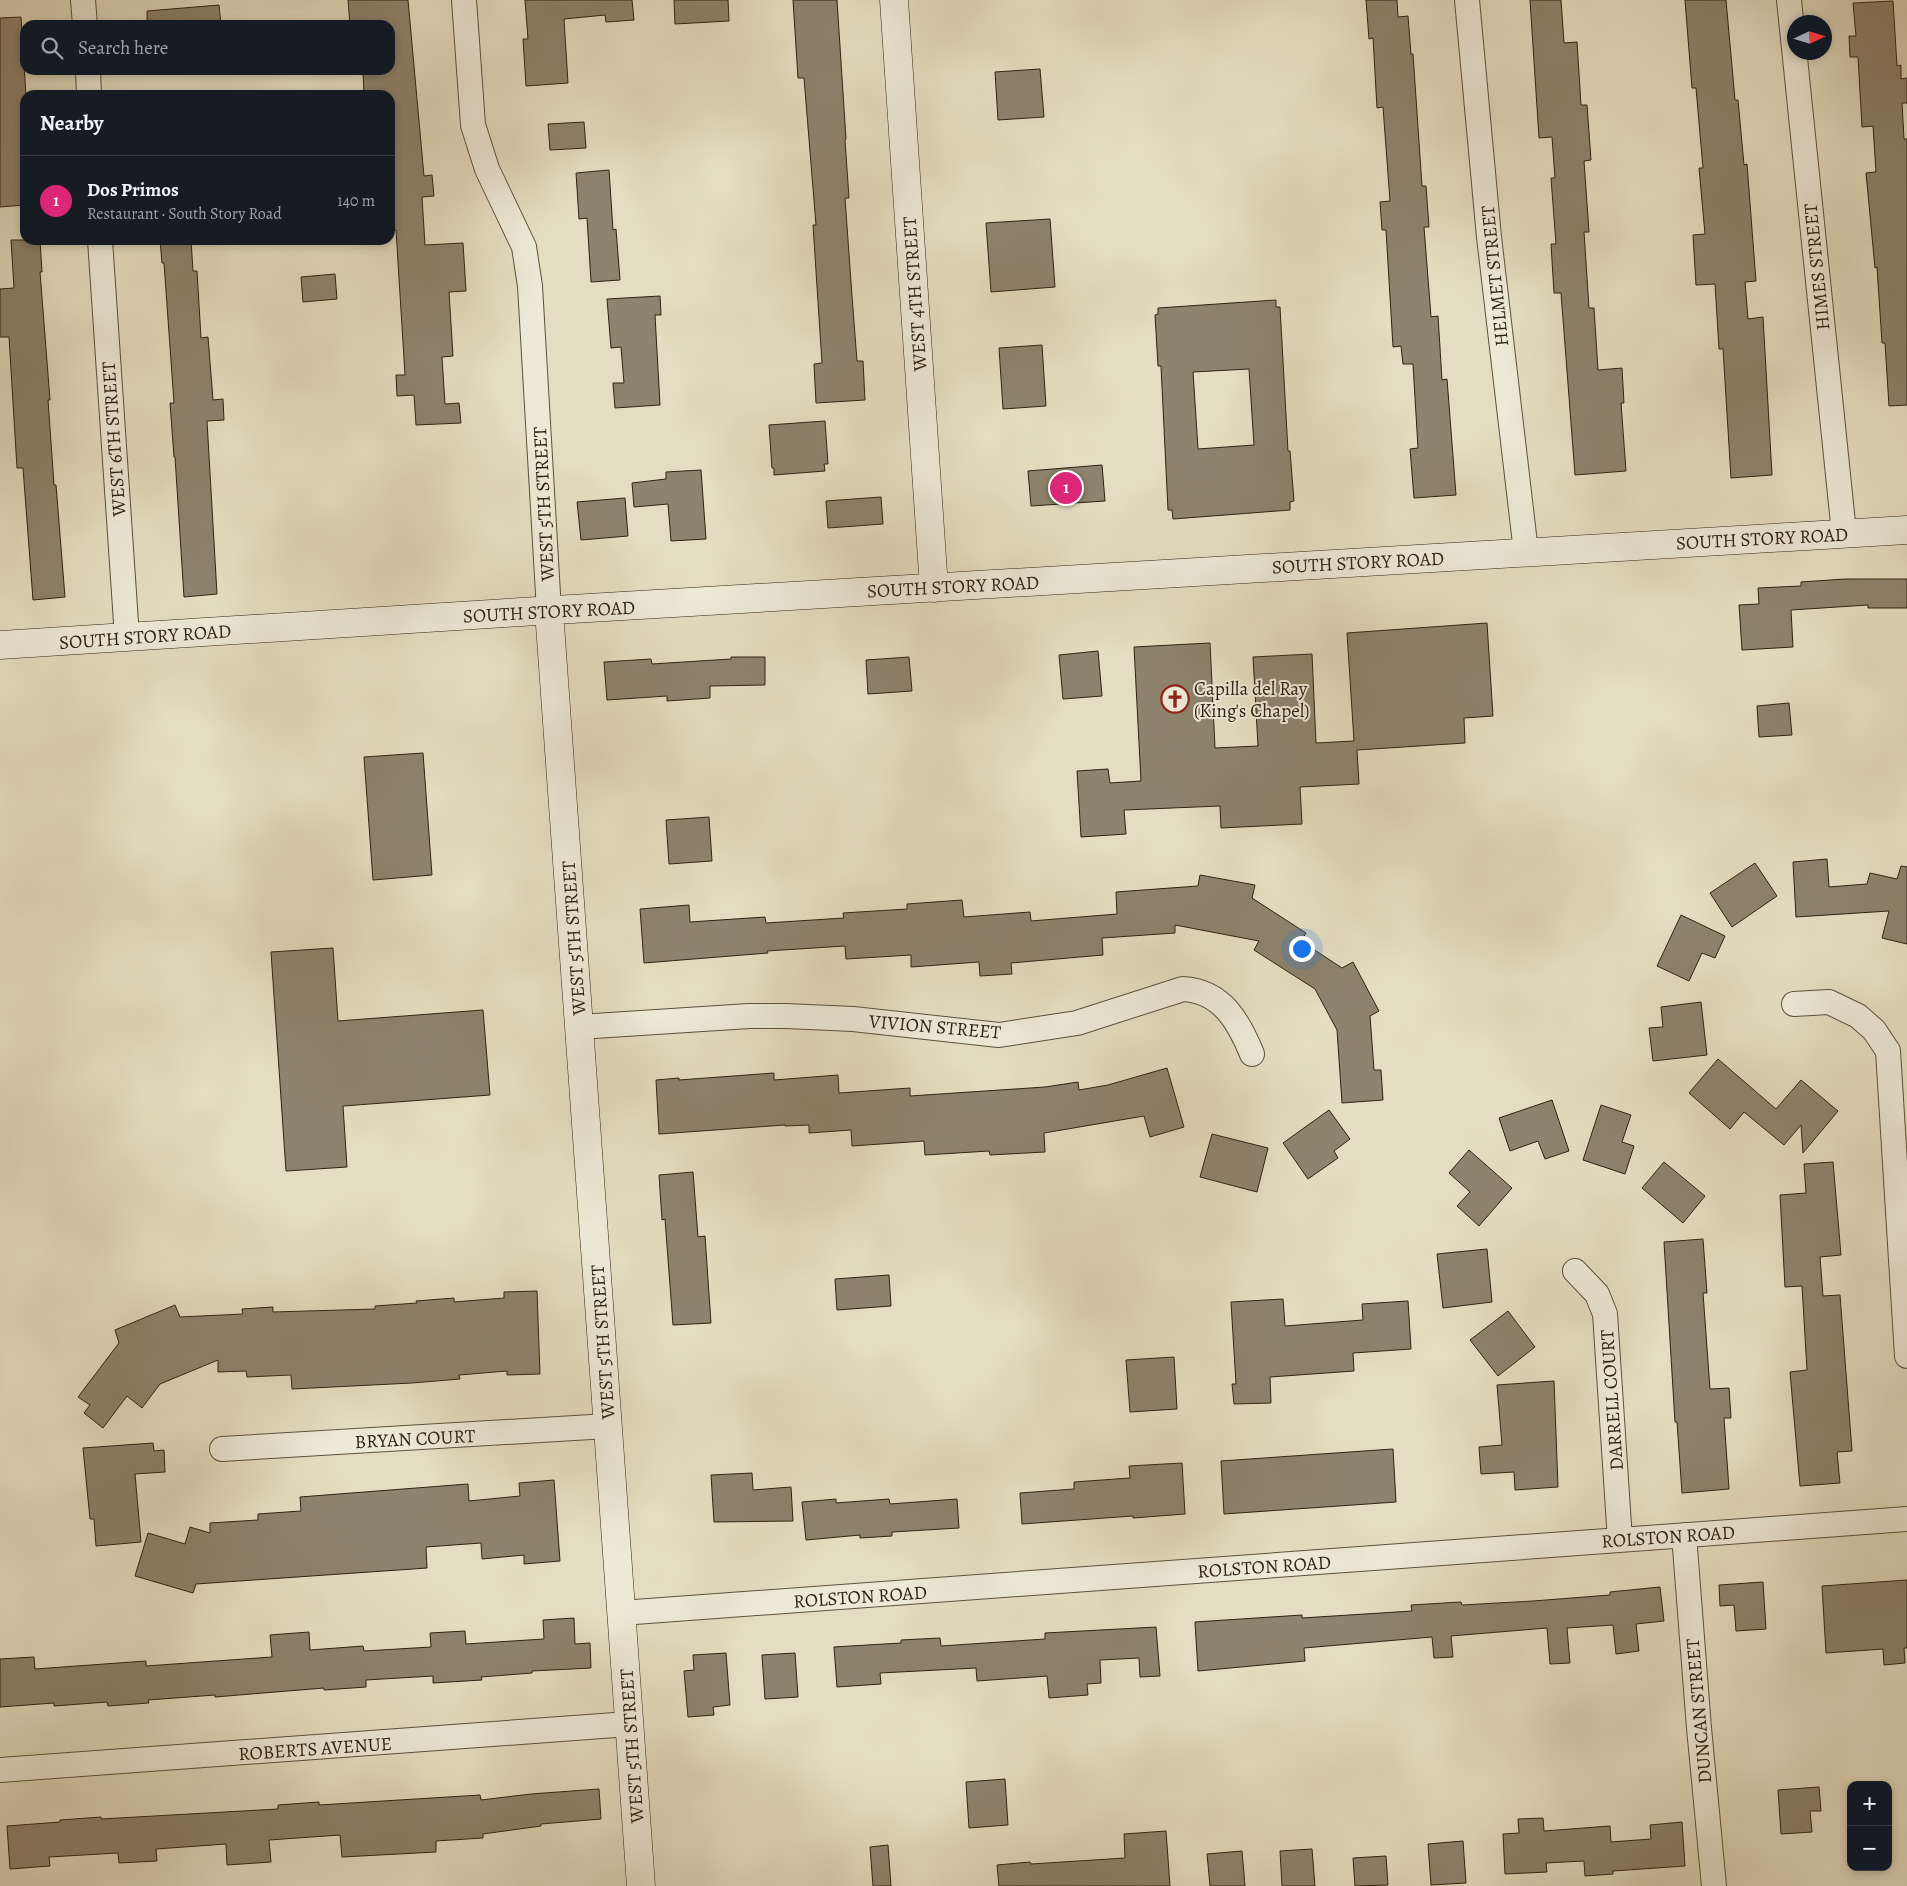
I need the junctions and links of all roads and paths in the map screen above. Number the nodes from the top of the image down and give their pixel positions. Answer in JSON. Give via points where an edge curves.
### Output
{"nodes":[{"id":1,"x":83,"y":0,"type":"edge"},
{"id":2,"x":464,"y":0,"type":"edge"},
{"id":3,"x":894,"y":0,"type":"edge"},
{"id":4,"x":1466,"y":0,"type":"edge"},
{"id":5,"x":1789,"y":0,"type":"edge"},
{"id":6,"x":85,"y":20,"type":"edge"},
{"id":7,"x":88,"y":75,"type":"edge"},
{"id":8,"x":90,"y":90,"type":"edge"},
{"id":9,"x":100,"y":245,"type":"edge"},
{"id":10,"x":1907,"y":530,"type":"edge"},
{"id":11,"x":1844,"y":534,"type":"junction"},
{"id":12,"x":1526,"y":552,"type":"junction"},
{"id":13,"x":934,"y":588,"type":"junction"},
{"id":14,"x":549,"y":611,"type":"junction"},
{"id":15,"x":127,"y":637,"type":"junction"},
{"id":16,"x":0,"y":645,"type":"edge"},
{"id":17,"x":1794,"y":1004,"type":"dead end"},
{"id":18,"x":579,"y":1027,"type":"junction"},
{"id":19,"x":1252,"y":1054,"type":"dead end"},
{"id":20,"x":1575,"y":1271,"type":"dead end"},
{"id":21,"x":1907,"y":1356,"type":"edge"},
{"id":22,"x":608,"y":1426,"type":"junction"},
{"id":23,"x":222,"y":1449,"type":"dead end"},
{"id":24,"x":1907,"y":1519,"type":"edge"},
{"id":25,"x":1684,"y":1535,"type":"junction"},
{"id":26,"x":1620,"y":1540,"type":"junction"},
{"id":27,"x":621,"y":1613,"type":"junction"},
{"id":28,"x":629,"y":1724,"type":"junction"},
{"id":29,"x":0,"y":1770,"type":"edge"},
{"id":30,"x":641,"y":1886,"type":"edge"},
{"id":31,"x":1714,"y":1886,"type":"edge"}],
"edges":[{"from":1,"to":6,"type":"street"},
{"from":2,"to":14,"type":"street","name":"WEST 5TH STREET","via":[[473,124],[487,168],[524,247],[530,286]]},
{"from":3,"to":13,"type":"main road","name":"WEST 4TH STREET"},
{"from":4,"to":12,"type":"street","name":"HELMET STREET","via":[[1489,236]]},
{"from":5,"to":11,"type":"street","name":"HIMES STREET"},
{"from":7,"to":8,"type":"street"},
{"from":9,"to":15,"type":"street","name":"WEST 6TH STREET"},
{"from":10,"to":11,"type":"main road","name":"SOUTH STORY ROAD"},
{"from":11,"to":12,"type":"main road","name":"SOUTH STORY ROAD"},
{"from":12,"to":13,"type":"main road","name":"SOUTH STORY ROAD"},
{"from":13,"to":14,"type":"main road","name":"SOUTH STORY ROAD"},
{"from":14,"to":15,"type":"main road","name":"SOUTH STORY ROAD"},
{"from":14,"to":18,"type":"main road","name":"WEST 5TH STREET"},
{"from":15,"to":16,"type":"main road","name":"SOUTH STORY ROAD"},
{"from":17,"to":21,"type":"street","via":[[1830,1002],[1858,1016],[1874,1030],[1888,1051]]},
{"from":18,"to":19,"type":"street","name":"VIVION STREET","via":[[786,1016],[853,1019],[999,1034],[1077,1023],[1183,989],[1206,993],[1227,1009],[1242,1029]]},
{"from":18,"to":22,"type":"main road","name":"WEST 5TH STREET"},
{"from":20,"to":26,"type":"street","name":"DARRELL COURT","via":[[1597,1294],[1605,1314]]},
{"from":22,"to":23,"type":"street","name":"BRYAN COURT"},
{"from":22,"to":27,"type":"main road","name":"WEST 5TH STREET"},
{"from":24,"to":25,"type":"street","name":"ROLSTON ROAD"},
{"from":25,"to":26,"type":"street","name":"ROLSTON ROAD"},
{"from":25,"to":31,"type":"street","name":"DUNCAN STREET"},
{"from":26,"to":27,"type":"street","name":"ROLSTON ROAD"},
{"from":27,"to":28,"type":"main road","name":"WEST 5TH STREET"},
{"from":28,"to":29,"type":"street","name":"ROBERTS AVENUE"},
{"from":28,"to":30,"type":"main road","name":"WEST 5TH STREET"}]}
